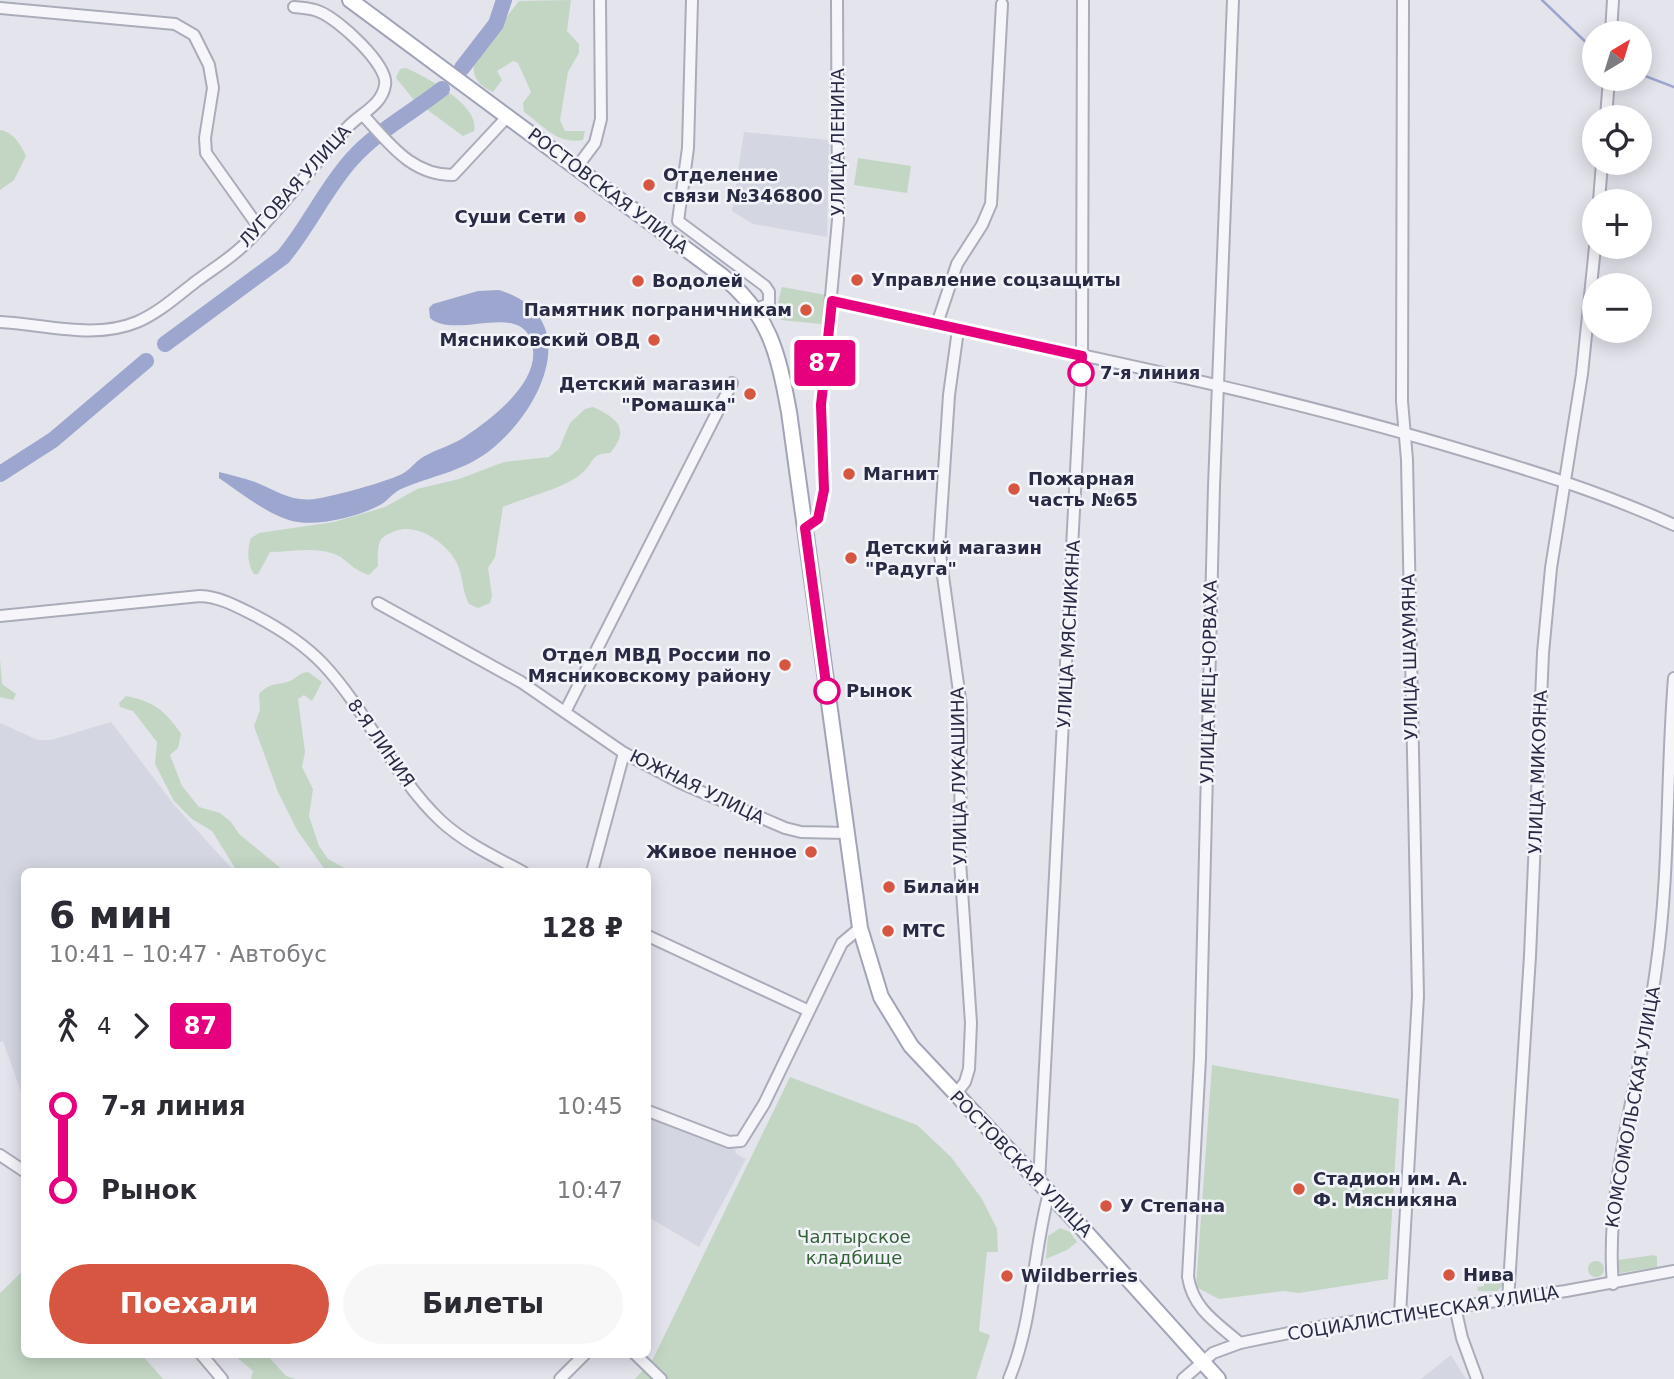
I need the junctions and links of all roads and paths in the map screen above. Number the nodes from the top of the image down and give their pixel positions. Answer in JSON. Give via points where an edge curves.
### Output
{"nodes":[{"id":1,"x":350,"y":0,"type":"edge"},
{"id":2,"x":600,"y":0,"type":"edge"},
{"id":3,"x":692,"y":0,"type":"edge"},
{"id":4,"x":837,"y":0,"type":"edge"},
{"id":5,"x":1083,"y":0,"type":"edge"},
{"id":6,"x":1233,"y":0,"type":"edge"},
{"id":7,"x":1403,"y":0,"type":"edge"},
{"id":8,"x":1613,"y":0,"type":"edge"},
{"id":9,"x":1002,"y":5,"type":"dead end"},
{"id":10,"x":294,"y":7,"type":"dead end"},
{"id":11,"x":0,"y":8,"type":"edge"},
{"id":12,"x":1612,"y":21,"type":"edge"},
{"id":13,"x":363,"y":115,"type":"junction"},
{"id":14,"x":508,"y":116,"type":"junction"},
{"id":15,"x":577,"y":167,"type":"junction"},
{"id":16,"x":260,"y":229,"type":"junction"},
{"id":17,"x":1594,"y":259,"type":"edge"},
{"id":18,"x":832,"y":301,"type":"junction"},
{"id":19,"x":756,"y":309,"type":"junction"},
{"id":20,"x":0,"y":322,"type":"edge"},
{"id":21,"x":937,"y":324,"type":"junction"},
{"id":22,"x":958,"y":330,"type":"junction"},
{"id":23,"x":1082,"y":356,"type":"junction"},
{"id":24,"x":732,"y":383,"type":"dead end"},
{"id":25,"x":1218,"y":384,"type":"junction"},
{"id":26,"x":1403,"y":433,"type":"junction"},
{"id":27,"x":1565,"y":481,"type":"junction"},
{"id":28,"x":1674,"y":525,"type":"edge"},
{"id":29,"x":805,"y":528,"type":"junction"},
{"id":30,"x":378,"y":603,"type":"dead end"},
{"id":31,"x":0,"y":616,"type":"edge"},
{"id":32,"x":1674,"y":678,"type":"edge"},
{"id":33,"x":565,"y":712,"type":"junction"},
{"id":34,"x":624,"y":753,"type":"junction"},
{"id":35,"x":847,"y":833,"type":"junction"},
{"id":36,"x":515,"y":868,"type":"edge"},
{"id":37,"x":593,"y":868,"type":"edge"},
{"id":38,"x":860,"y":928,"type":"junction"},
{"id":39,"x":651,"y":937,"type":"edge"},
{"id":40,"x":807,"y":1010,"type":"junction"},
{"id":41,"x":954,"y":1095,"type":"junction"},
{"id":42,"x":651,"y":1112,"type":"edge"},
{"id":43,"x":0,"y":1155,"type":"edge"},
{"id":44,"x":21,"y":1169,"type":"edge"},
{"id":45,"x":1044,"y":1188,"type":"junction"},
{"id":46,"x":1674,"y":1271,"type":"edge"},
{"id":47,"x":1613,"y":1283,"type":"junction"},
{"id":48,"x":1508,"y":1300,"type":"junction"},
{"id":49,"x":1455,"y":1307,"type":"junction"},
{"id":50,"x":1401,"y":1315,"type":"junction"},
{"id":51,"x":1240,"y":1343,"type":"junction"},
{"id":52,"x":204,"y":1358,"type":"edge"},
{"id":53,"x":581,"y":1358,"type":"edge"},
{"id":54,"x":639,"y":1358,"type":"edge"},
{"id":55,"x":1201,"y":1360,"type":"junction"},
{"id":56,"x":222,"y":1379,"type":"edge"},
{"id":57,"x":560,"y":1379,"type":"edge"},
{"id":58,"x":661,"y":1379,"type":"edge"},
{"id":59,"x":1009,"y":1379,"type":"edge"},
{"id":60,"x":1183,"y":1379,"type":"edge"},
{"id":61,"x":1218,"y":1379,"type":"edge"},
{"id":62,"x":1477,"y":1379,"type":"edge"}],
"edges":[{"from":1,"to":14,"type":"main road","name":"РОСТОВСКАЯ УЛИЦА"},
{"from":2,"to":15,"type":"street","via":[[601,120],[595,143]]},
{"from":3,"to":19,"type":"street","via":[[688,148],[678,221],[765,286],[769,304]]},
{"from":4,"to":18,"type":"street","name":"УЛИЦА ЛЕНИНА","via":[[838,220]]},
{"from":5,"to":23,"type":"street","name":"УЛИЦА МЯСНИКЯНА"},
{"from":6,"to":25,"type":"street","name":"УЛИЦА МЕЦ-ЧОРВАХА"},
{"from":7,"to":26,"type":"street","name":"УЛИЦА ШАУМЯНА"},
{"from":8,"to":12,"type":"street"},
{"from":9,"to":21,"type":"street","via":[[991,204],[957,264]]},
{"from":10,"to":13,"type":"street","name":"ЛУГОВАЯ УЛИЦА","via":[[331,17],[383,71],[383,92]]},
{"from":11,"to":16,"type":"street","via":[[175,24],[187,30],[205,52],[212,76],[206,153]]},
{"from":13,"to":14,"type":"street","via":[[396,151],[423,170],[453,175]]},
{"from":13,"to":16,"type":"street","name":"ЛУГОВАЯ УЛИЦА","via":[[346,128]]},
{"from":14,"to":15,"type":"main road","name":"РОСТОВСКАЯ УЛИЦА"},
{"from":15,"to":19,"type":"main road","name":"РОСТОВСКАЯ УЛИЦА","via":[[729,281]]},
{"from":16,"to":20,"type":"street","name":"ЛУГОВАЯ УЛИЦА","via":[[231,257],[134,324],[76,332]]},
{"from":17,"to":27,"type":"street","name":"УЛИЦА МИКОЯНА"},
{"from":18,"to":21,"type":"street"},
{"from":18,"to":29,"type":"street","name":"УЛИЦА ЛЕНИНА","via":[[821,405],[824,490],[818,519]]},
{"from":19,"to":29,"type":"main road","name":"РОСТОВСКАЯ УЛИЦА","via":[[773,341],[783,380]]},
{"from":21,"to":22,"type":"street"},
{"from":22,"to":23,"type":"street"},
{"from":22,"to":41,"type":"street","name":"УЛИЦА ЛУКАШИНА","via":[[939,547],[961,706],[960,861],[971,1023],[969,1069]]},
{"from":23,"to":25,"type":"street"},
{"from":23,"to":45,"type":"street","name":"УЛИЦА МЯСНИКЯНА"},
{"from":24,"to":33,"type":"street"},
{"from":25,"to":26,"type":"street"},
{"from":25,"to":51,"type":"street","name":"УЛИЦА МЕЦ-ЧОРВАХА","via":[[1200,1058],[1188,1277],[1201,1310]]},
{"from":26,"to":27,"type":"street"},
{"from":26,"to":50,"type":"street","name":"УЛИЦА ШАУМЯНА","via":[[1418,996]]},
{"from":27,"to":28,"type":"street"},
{"from":27,"to":48,"type":"street","name":"УЛИЦА МИКОЯНА","via":[[1542,653],[1530,956]]},
{"from":29,"to":35,"type":"main road","name":"РОСТОВСКАЯ УЛИЦА"},
{"from":30,"to":33,"type":"street","name":"ЮЖНАЯ УЛИЦА","via":[[477,656]]},
{"from":31,"to":36,"type":"street","name":"8-Я ЛИНИЯ","via":[[200,596],[244,610],[297,641],[325,666],[403,778],[441,821],[472,845]]},
{"from":32,"to":47,"type":"street","name":"КОМСОМОЛЬСКАЯ УЛИЦА","via":[[1661,922],[1651,1009],[1616,1198],[1611,1237]]},
{"from":33,"to":34,"type":"street","name":"ЮЖНАЯ УЛИЦА"},
{"from":34,"to":35,"type":"street","name":"ЮЖНАЯ УЛИЦА","via":[[764,820],[801,832]]},
{"from":34,"to":37,"type":"street"},
{"from":35,"to":38,"type":"main road","name":"РОСТОВСКАЯ УЛИЦА"},
{"from":38,"to":40,"type":"street","via":[[842,943]]},
{"from":38,"to":41,"type":"main road","name":"РОСТОВСКАЯ УЛИЦА","via":[[873,979],[890,1013],[911,1046]]},
{"from":39,"to":40,"type":"street"},
{"from":40,"to":42,"type":"street","via":[[764,1104],[738,1143]]},
{"from":41,"to":45,"type":"main road","name":"РОСТОВСКАЯ УЛИЦА"},
{"from":43,"to":44,"type":"street"},
{"from":45,"to":55,"type":"main road","name":"РОСТОВСКАЯ УЛИЦА"},
{"from":45,"to":59,"type":"street","name":"УЛИЦА МЯСНИКЯНА","via":[[1023,1340]]},
{"from":46,"to":47,"type":"street","name":"СОЦИАЛИСТИЧЕСКАЯ УЛИЦА"},
{"from":47,"to":48,"type":"street","name":"СОЦИАЛИСТИЧЕСКАЯ УЛИЦА"},
{"from":48,"to":49,"type":"street","name":"СОЦИАЛИСТИЧЕСКАЯ УЛИЦА"},
{"from":49,"to":50,"type":"street","name":"СОЦИАЛИСТИЧЕСКАЯ УЛИЦА"},
{"from":49,"to":62,"type":"street"},
{"from":50,"to":51,"type":"street","name":"СОЦИАЛИСТИЧЕСКАЯ УЛИЦА"},
{"from":51,"to":55,"type":"street","name":"СОЦИАЛИСТИЧЕСКАЯ УЛИЦА"},
{"from":52,"to":56,"type":"street"},
{"from":53,"to":57,"type":"street"},
{"from":54,"to":58,"type":"street"},
{"from":55,"to":60,"type":"street","name":"СОЦИАЛИСТИЧЕСКАЯ УЛИЦА"},
{"from":55,"to":61,"type":"main road","name":"РОСТОВСКАЯ УЛИЦА"}]}
